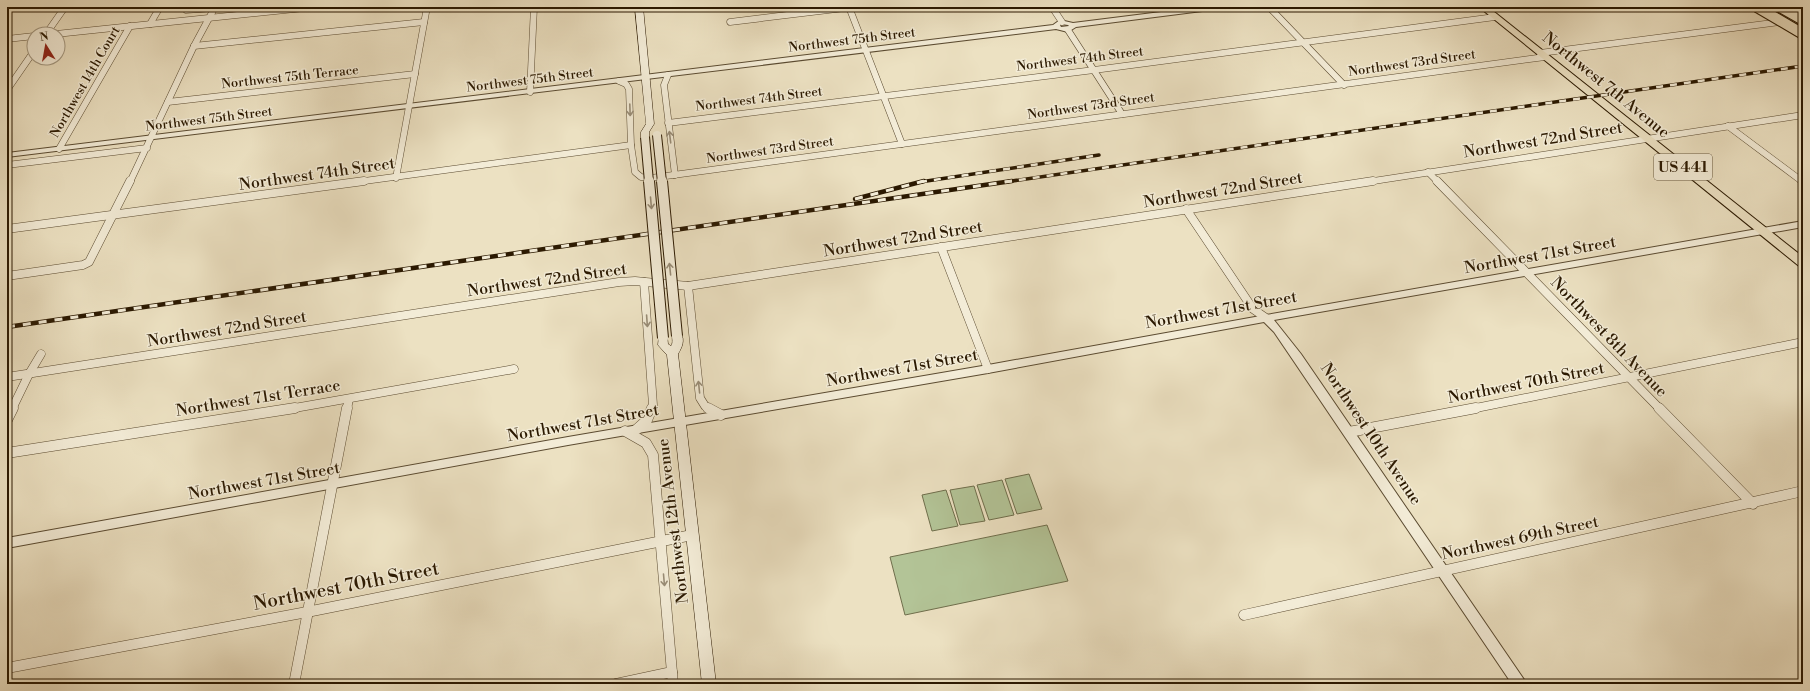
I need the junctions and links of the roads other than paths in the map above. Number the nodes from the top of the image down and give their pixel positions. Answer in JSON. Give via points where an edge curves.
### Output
{"nodes":[{"id":1,"x":65,"y":7,"type":"edge"},
{"id":2,"x":160,"y":7,"type":"edge"},
{"id":3,"x":188,"y":7,"type":"edge"},
{"id":4,"x":215,"y":7,"type":"edge"},
{"id":5,"x":314,"y":7,"type":"edge"},
{"id":6,"x":427,"y":7,"type":"edge"},
{"id":7,"x":534,"y":7,"type":"edge"},
{"id":8,"x":639,"y":7,"type":"edge"},
{"id":9,"x":849,"y":7,"type":"edge"},
{"id":10,"x":853,"y":7,"type":"edge"},
{"id":11,"x":1052,"y":7,"type":"edge"},
{"id":12,"x":1218,"y":7,"type":"edge"},
{"id":13,"x":1269,"y":7,"type":"edge"},
{"id":14,"x":1482,"y":7,"type":"edge"},
{"id":15,"x":1757,"y":7,"type":"edge"},
{"id":16,"x":1765,"y":7,"type":"edge"},
{"id":17,"x":1780,"y":7,"type":"edge"},
{"id":18,"x":1791,"y":7,"type":"edge"},
{"id":19,"x":1803,"y":14,"type":"edge"},
{"id":20,"x":1494,"y":17,"type":"junction"},
{"id":21,"x":210,"y":18,"type":"junction"},
{"id":22,"x":1803,"y":20,"type":"edge"},
{"id":23,"x":424,"y":22,"type":"junction"},
{"id":24,"x":730,"y":22,"type":"dead end"},
{"id":25,"x":150,"y":24,"type":"junction"},
{"id":26,"x":1059,"y":24,"type":"junction"},
{"id":27,"x":52,"y":26,"type":"edge"},
{"id":28,"x":130,"y":26,"type":"junction"},
{"id":29,"x":1070,"y":27,"type":"junction"},
{"id":30,"x":1803,"y":29,"type":"edge"},
{"id":31,"x":66,"y":33,"type":"edge"},
{"id":32,"x":1803,"y":34,"type":"edge"},
{"id":33,"x":26,"y":37,"type":"edge"},
{"id":34,"x":7,"y":39,"type":"edge"},
{"id":35,"x":1303,"y":42,"type":"junction"},
{"id":36,"x":194,"y":46,"type":"junction"},
{"id":37,"x":866,"y":50,"type":"junction"},
{"id":38,"x":1542,"y":55,"type":"junction"},
{"id":39,"x":26,"y":63,"type":"edge"},
{"id":40,"x":1094,"y":70,"type":"junction"},
{"id":41,"x":415,"y":74,"type":"junction"},
{"id":42,"x":668,"y":75,"type":"junction"},
{"id":43,"x":645,"y":78,"type":"junction"},
{"id":44,"x":619,"y":81,"type":"junction"},
{"id":45,"x":1344,"y":85,"type":"junction"},
{"id":46,"x":7,"y":90,"type":"edge"},
{"id":47,"x":530,"y":92,"type":"junction"},
{"id":48,"x":884,"y":96,"type":"junction"},
{"id":49,"x":168,"y":102,"type":"junction"},
{"id":50,"x":409,"y":106,"type":"junction"},
{"id":51,"x":1122,"y":114,"type":"junction"},
{"id":52,"x":1803,"y":115,"type":"edge"},
{"id":53,"x":668,"y":123,"type":"junction"},
{"id":54,"x":650,"y":124,"type":"junction"},
{"id":55,"x":1728,"y":126,"type":"junction"},
{"id":56,"x":152,"y":138,"type":"junction"},
{"id":57,"x":1647,"y":138,"type":"junction"},
{"id":58,"x":902,"y":144,"type":"junction"},
{"id":59,"x":631,"y":145,"type":"junction"},
{"id":60,"x":147,"y":148,"type":"junction"},
{"id":61,"x":59,"y":149,"type":"junction"},
{"id":62,"x":7,"y":155,"type":"edge"},
{"id":63,"x":7,"y":165,"type":"edge"},
{"id":64,"x":1428,"y":172,"type":"junction"},
{"id":65,"x":675,"y":176,"type":"junction"},
{"id":66,"x":396,"y":178,"type":"junction"},
{"id":67,"x":1803,"y":182,"type":"edge"},
{"id":68,"x":1186,"y":210,"type":"junction"},
{"id":69,"x":114,"y":215,"type":"junction"},
{"id":70,"x":1803,"y":224,"type":"edge"},
{"id":71,"x":7,"y":229,"type":"edge"},
{"id":72,"x":1762,"y":231,"type":"junction"},
{"id":73,"x":941,"y":247,"type":"junction"},
{"id":74,"x":1803,"y":263,"type":"edge"},
{"id":75,"x":1528,"y":273,"type":"junction"},
{"id":76,"x":7,"y":276,"type":"edge"},
{"id":77,"x":644,"y":282,"type":"junction"},
{"id":78,"x":688,"y":286,"type":"junction"},
{"id":79,"x":1266,"y":318,"type":"junction"},
{"id":80,"x":1803,"y":342,"type":"edge"},
{"id":81,"x":41,"y":354,"type":"dead end"},
{"id":82,"x":672,"y":354,"type":"junction"},
{"id":83,"x":514,"y":369,"type":"dead end"},
{"id":84,"x":988,"y":369,"type":"junction"},
{"id":85,"x":29,"y":374,"type":"junction"},
{"id":86,"x":7,"y":377,"type":"edge"},
{"id":87,"x":1630,"y":378,"type":"junction"},
{"id":88,"x":348,"y":399,"type":"junction"},
{"id":89,"x":721,"y":415,"type":"junction"},
{"id":90,"x":7,"y":420,"type":"edge"},
{"id":91,"x":678,"y":422,"type":"junction"},
{"id":92,"x":637,"y":429,"type":"junction"},
{"id":93,"x":625,"y":431,"type":"junction"},
{"id":94,"x":1349,"y":432,"type":"junction"},
{"id":95,"x":7,"y":453,"type":"edge"},
{"id":96,"x":333,"y":485,"type":"junction"},
{"id":97,"x":1803,"y":492,"type":"edge"},
{"id":98,"x":1752,"y":504,"type":"junction"},
{"id":99,"x":692,"y":535,"type":"junction"},
{"id":100,"x":661,"y":541,"type":"junction"},
{"id":101,"x":7,"y":542,"type":"edge"},
{"id":102,"x":1444,"y":571,"type":"junction"},
{"id":103,"x":307,"y":612,"type":"junction"},
{"id":104,"x":1244,"y":615,"type":"dead end"},
{"id":105,"x":7,"y":668,"type":"edge"},
{"id":106,"x":672,"y":672,"type":"junction"},
{"id":107,"x":294,"y":684,"type":"edge"},
{"id":108,"x":616,"y":684,"type":"edge"},
{"id":109,"x":673,"y":684,"type":"edge"},
{"id":110,"x":709,"y":684,"type":"edge"},
{"id":111,"x":1520,"y":684,"type":"edge"}],
"edges":[{"from":1,"to":27,"type":"street"},
{"from":2,"to":25,"type":"street"},
{"from":3,"to":4,"type":"street","via":[[186,10]]},
{"from":4,"to":21,"type":"street"},
{"from":5,"to":21,"type":"street"},
{"from":6,"to":23,"type":"street"},
{"from":7,"to":47,"type":"street"},
{"from":8,"to":43,"type":"main road","name":"Northwest 12th Avenue"},
{"from":9,"to":10,"type":"street"},
{"from":9,"to":24,"type":"street"},
{"from":9,"to":37,"type":"street"},
{"from":11,"to":26,"type":"street"},
{"from":12,"to":29,"type":"street"},
{"from":13,"to":35,"type":"street"},
{"from":14,"to":20,"type":"main road","name":"Northwest 7th Avenue","number":"US 441"},
{"from":15,"to":32,"type":"highway","bridge":true},
{"from":16,"to":30,"type":"highway"},
{"from":17,"to":22,"type":"highway","bridge":true},
{"from":18,"to":19,"type":"highway"},
{"from":20,"to":35,"type":"street","name":"Northwest 74th Street"},
{"from":20,"to":38,"type":"main road","name":"Northwest 7th Avenue","number":"US 441"},
{"from":21,"to":25,"type":"street"},
{"from":21,"to":36,"type":"street"},
{"from":22,"to":38,"type":"street","name":"Northwest 73rd Street"},
{"from":23,"to":36,"type":"street"},
{"from":23,"to":41,"type":"street"},
{"from":25,"to":28,"type":"street"},
{"from":26,"to":29,"type":"street","via":[[1061,30]]},
{"from":26,"to":37,"type":"street","name":"Northwest 75th Street"},
{"from":28,"to":31,"type":"street"},
{"from":28,"to":61,"type":"street","name":"Northwest 14th Court"},
{"from":29,"to":40,"type":"street"},
{"from":33,"to":34,"type":"street"},
{"from":35,"to":40,"type":"street","name":"Northwest 74th Street"},
{"from":35,"to":45,"type":"street"},
{"from":36,"to":49,"type":"street"},
{"from":37,"to":42,"type":"street","name":"Northwest 75th Street"},
{"from":37,"to":48,"type":"street"},
{"from":38,"to":45,"type":"street","name":"Northwest 73rd Street"},
{"from":38,"to":57,"type":"main road","name":"Northwest 7th Avenue","number":"US 441"},
{"from":39,"to":46,"type":"street"},
{"from":40,"to":48,"type":"street","name":"Northwest 74th Street"},
{"from":40,"to":51,"type":"street"},
{"from":41,"to":49,"type":"street","name":"Northwest 75th Terrace"},
{"from":41,"to":50,"type":"street"},
{"from":42,"to":43,"type":"street","name":"Northwest 75th Street"},
{"from":42,"to":53,"type":"street","via":[[664,85]]},
{"from":43,"to":44,"type":"street","name":"Northwest 75th Street"},
{"from":43,"to":54,"type":"main road","name":"Northwest 12th Avenue"},
{"from":44,"to":47,"type":"street","name":"Northwest 75th Street"},
{"from":44,"to":59,"type":"street","one_way":true,"via":[[626,84],[629,89]]},
{"from":45,"to":51,"type":"street","name":"Northwest 73rd Street"},
{"from":47,"to":50,"type":"street","name":"Northwest 75th Street"},
{"from":48,"to":53,"type":"street","name":"Northwest 74th Street"},
{"from":48,"to":58,"type":"street"},
{"from":49,"to":56,"type":"street"},
{"from":50,"to":56,"type":"street","name":"Northwest 75th Street"},
{"from":50,"to":66,"type":"street"},
{"from":51,"to":58,"type":"street","name":"Northwest 73rd Street"},
{"from":52,"to":55,"type":"street","name":"Northwest 72nd Street"},
{"from":65,"to":53,"type":"street","one_way":true},
{"from":82,"to":54,"type":"main road","name":"Northwest 12th Avenue","one_way":true,"bridge":true,"via":[[678,344],[657,135]]},
{"from":54,"to":82,"type":"main road","name":"Northwest 12th Avenue","one_way":true,"bridge":true,"via":[[645,137],[663,345]]},
{"from":55,"to":57,"type":"street","name":"Northwest 72nd Street"},
{"from":55,"to":67,"type":"street"},
{"from":56,"to":60,"type":"street"},
{"from":56,"to":61,"type":"street","name":"Northwest 75th Street"},
{"from":57,"to":64,"type":"street","name":"Northwest 72nd Street"},
{"from":57,"to":72,"type":"main road","name":"Northwest 7th Avenue","number":"US 441"},
{"from":58,"to":65,"type":"street","name":"Northwest 73rd Street"},
{"from":59,"to":65,"type":"street","name":"Northwest 73rd Street","via":[[635,172],[641,177]]},
{"from":59,"to":66,"type":"street","name":"Northwest 74th Street"},
{"from":60,"to":63,"type":"street"},
{"from":60,"to":69,"type":"street"},
{"from":61,"to":62,"type":"street","name":"Northwest 75th Street"},
{"from":64,"to":68,"type":"street","name":"Northwest 72nd Street"},
{"from":64,"to":75,"type":"street","name":"Northwest 8th Avenue"},
{"from":66,"to":69,"type":"street","name":"Northwest 74th Street"},
{"from":68,"to":73,"type":"street","name":"Northwest 72nd Street"},
{"from":68,"to":79,"type":"street","name":"Northwest 10th Avenue","via":[[1253,309]]},
{"from":69,"to":71,"type":"street","name":"Northwest 74th Street"},
{"from":69,"to":76,"type":"street","via":[[89,262]]},
{"from":70,"to":72,"type":"street","name":"Northwest 71st Street"},
{"from":72,"to":74,"type":"main road","name":"Northwest 7th Avenue","number":"US 441"},
{"from":72,"to":75,"type":"street","name":"Northwest 71st Street"},
{"from":73,"to":78,"type":"street","name":"Northwest 72nd Street"},
{"from":73,"to":84,"type":"street"},
{"from":75,"to":79,"type":"street","name":"Northwest 71st Street"},
{"from":75,"to":87,"type":"street","name":"Northwest 8th Avenue"},
{"from":77,"to":78,"type":"street","name":"Northwest 72nd Street"},
{"from":77,"to":85,"type":"street","name":"Northwest 72nd Street","via":[[619,282]]},
{"from":77,"to":92,"type":"street","name":"Northwest 12th Avenue","one_way":true,"via":[[653,405],[648,420]]},
{"from":89,"to":78,"type":"street","one_way":true,"via":[[705,406],[700,398]]},
{"from":79,"to":84,"type":"street","name":"Northwest 71st Street"},
{"from":79,"to":94,"type":"street","name":"Northwest 10th Avenue","via":[[1277,328]]},
{"from":80,"to":87,"type":"street","name":"Northwest 70th Street"},
{"from":81,"to":85,"type":"street"},
{"from":82,"to":91,"type":"main road","name":"Northwest 12th Avenue"},
{"from":83,"to":88,"type":"street","name":"Northwest 71st Terrace"},
{"from":84,"to":89,"type":"street","name":"Northwest 71st Street"},
{"from":85,"to":86,"type":"street","name":"Northwest 72nd Street"},
{"from":85,"to":90,"type":"street"},
{"from":87,"to":94,"type":"street","name":"Northwest 70th Street"},
{"from":87,"to":98,"type":"street","name":"Northwest 8th Avenue"},
{"from":88,"to":95,"type":"street","name":"Northwest 71st Terrace"},
{"from":88,"to":96,"type":"street"},
{"from":89,"to":91,"type":"street","name":"Northwest 71st Street"},
{"from":91,"to":92,"type":"street","name":"Northwest 71st Street"},
{"from":91,"to":99,"type":"main road","name":"Northwest 12th Avenue"},
{"from":92,"to":93,"type":"street","name":"Northwest 71st Street"},
{"from":93,"to":96,"type":"street","name":"Northwest 71st Street"},
{"from":93,"to":100,"type":"street","name":"Northwest 12th Avenue","via":[[651,447]]},
{"from":94,"to":102,"type":"street","name":"Northwest 10th Avenue"},
{"from":96,"to":101,"type":"street","name":"Northwest 71st Street"},
{"from":96,"to":103,"type":"street"},
{"from":97,"to":98,"type":"street","name":"Northwest 69th Street"},
{"from":98,"to":102,"type":"street","name":"Northwest 69th Street"},
{"from":99,"to":100,"type":"street","name":"Northwest 70th Street"},
{"from":99,"to":110,"type":"main road","name":"Northwest 12th Avenue"},
{"from":100,"to":103,"type":"street","name":"Northwest 70th Street"},
{"from":100,"to":106,"type":"street","name":"Northwest 12th Avenue","one_way":true},
{"from":102,"to":104,"type":"street","name":"Northwest 69th Street"},
{"from":102,"to":111,"type":"street","name":"Northwest 10th Avenue"},
{"from":103,"to":105,"type":"street","name":"Northwest 70th Street"},
{"from":103,"to":107,"type":"street"},
{"from":106,"to":108,"type":"street"},
{"from":106,"to":109,"type":"street","name":"Northwest 12th Avenue"}]}
